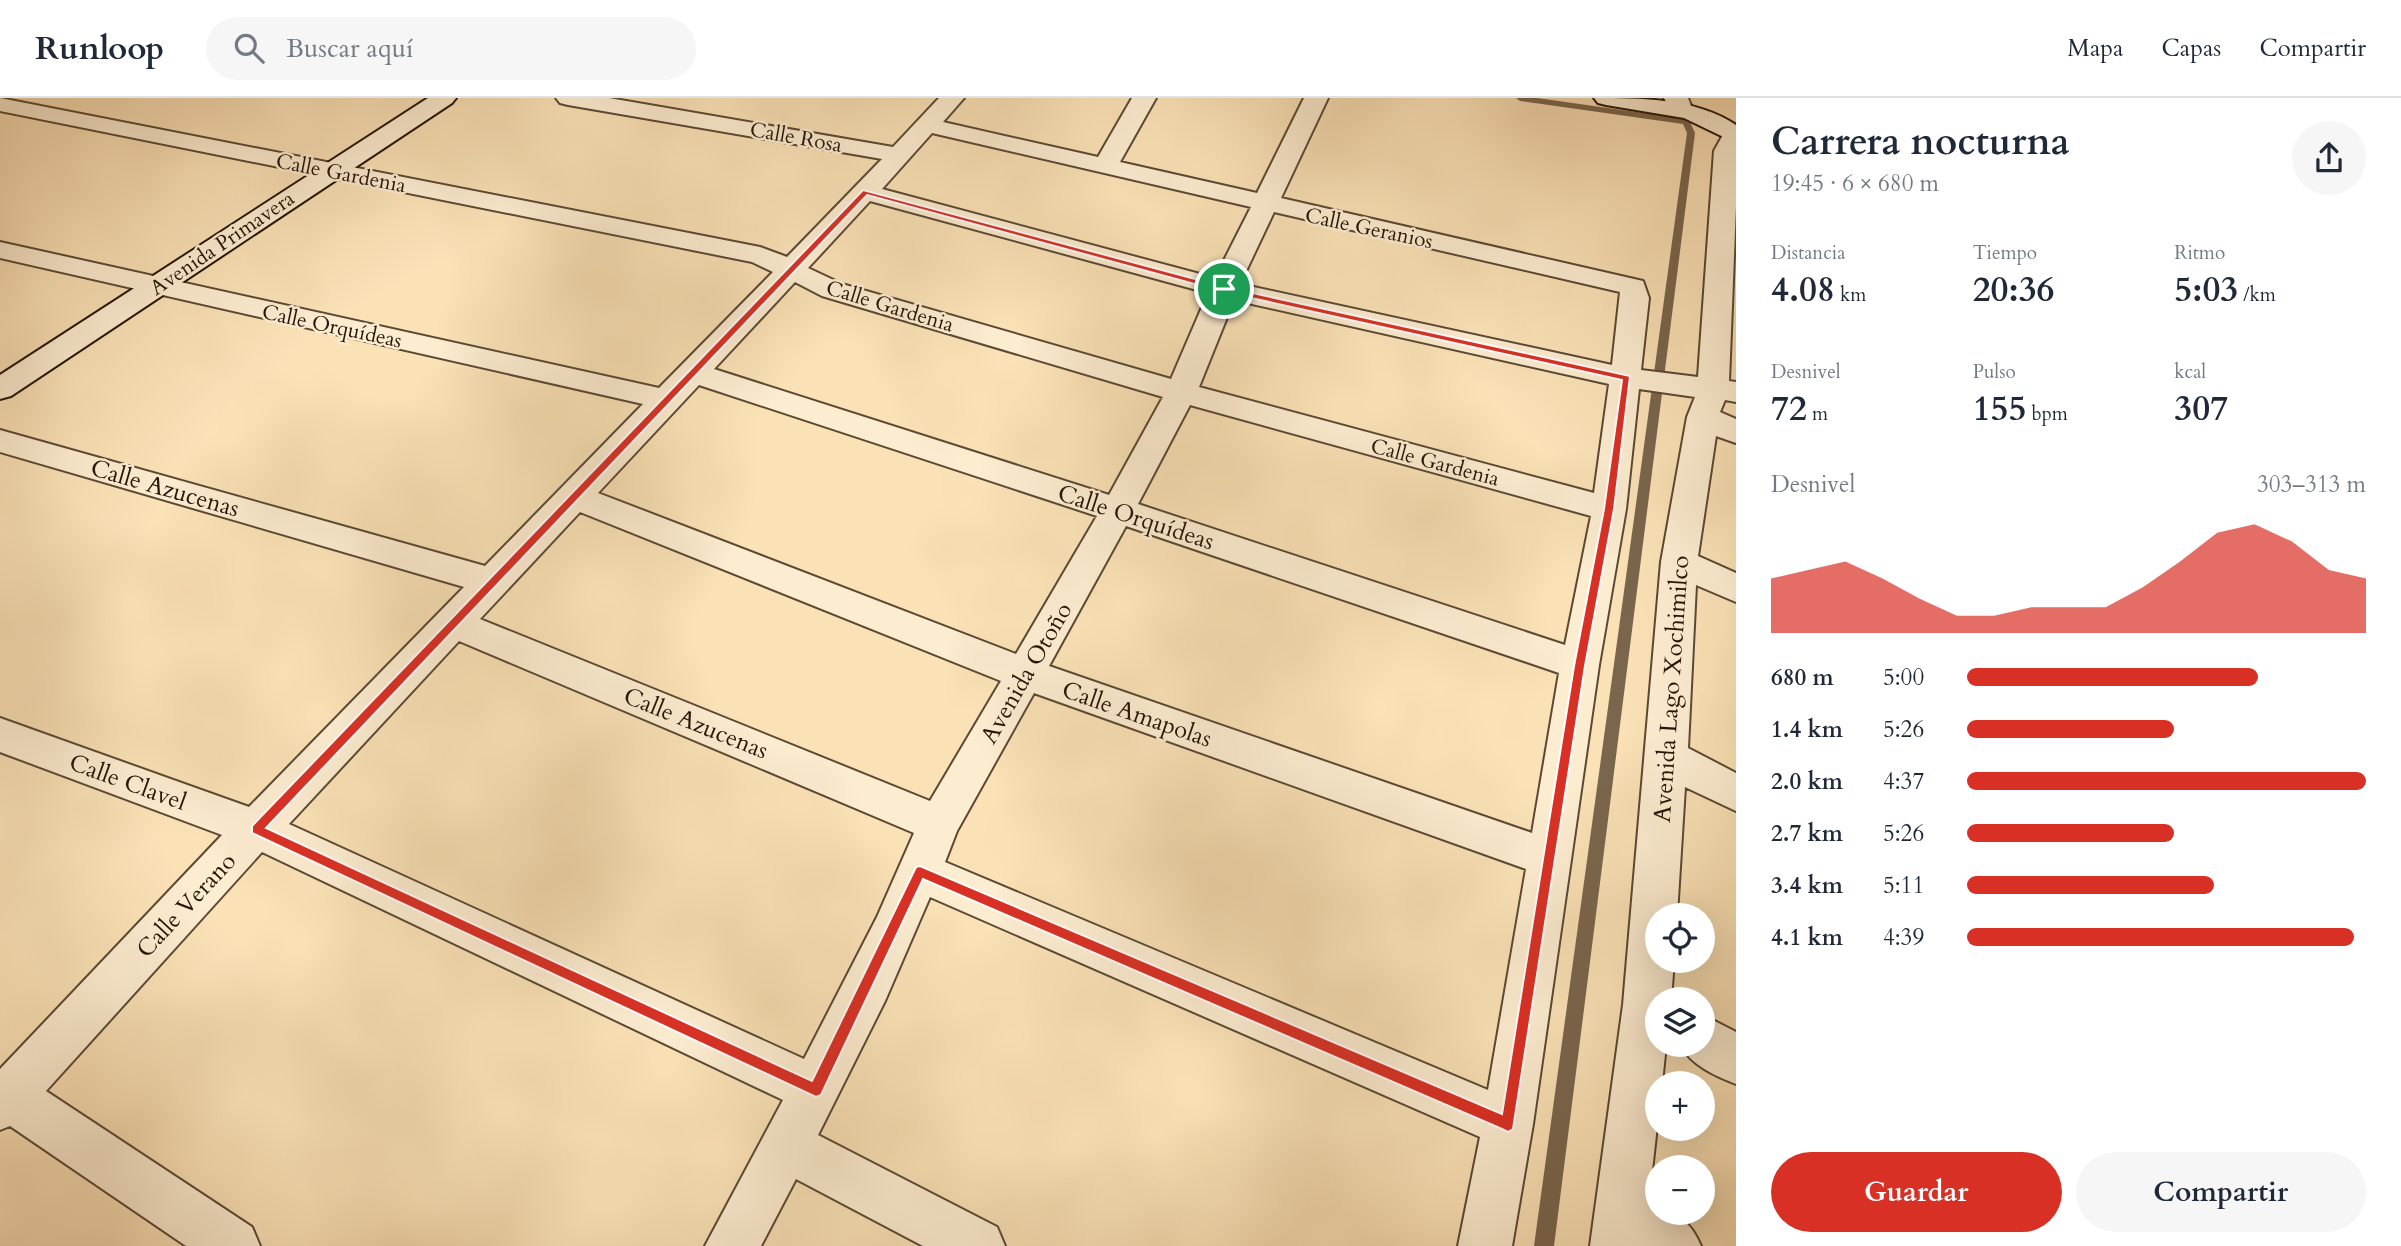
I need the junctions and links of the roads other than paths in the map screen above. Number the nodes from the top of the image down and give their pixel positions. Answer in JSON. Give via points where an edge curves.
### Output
{"nodes":[{"id":1,"x":444,"y":98,"type":"edge"},
{"id":2,"x":569,"y":98,"type":"edge"},
{"id":3,"x":952,"y":98,"type":"edge"},
{"id":4,"x":1144,"y":98,"type":"edge"},
{"id":5,"x":1316,"y":98,"type":"edge"},
{"id":6,"x":1606,"y":98,"type":"edge"},
{"id":7,"x":0,"y":104,"type":"edge"},
{"id":8,"x":1679,"y":105,"type":"edge"},
{"id":9,"x":927,"y":125,"type":"junction"},
{"id":10,"x":1735,"y":136,"type":"edge"},
{"id":11,"x":900,"y":155,"type":"junction"},
{"id":12,"x":1106,"y":164,"type":"junction"},
{"id":13,"x":328,"y":171,"type":"junction"},
{"id":14,"x":865,"y":192,"type":"junction"},
{"id":15,"x":1266,"y":205,"type":"junction"},
{"id":16,"x":0,"y":250,"type":"edge"},
{"id":17,"x":788,"y":271,"type":"junction"},
{"id":18,"x":158,"y":287,"type":"junction"},
{"id":19,"x":1224,"y":289,"type":"junction"},
{"id":20,"x":691,"y":372,"type":"junction"},
{"id":21,"x":1638,"y":380,"type":"junction"},
{"id":22,"x":0,"y":389,"type":"edge"},
{"id":23,"x":1181,"y":392,"type":"junction"},
{"id":24,"x":665,"y":399,"type":"junction"},
{"id":25,"x":1714,"y":403,"type":"edge"},
{"id":26,"x":0,"y":440,"type":"edge"},
{"id":27,"x":573,"y":496,"type":"junction"},
{"id":28,"x":1609,"y":509,"type":"junction"},
{"id":29,"x":1118,"y":510,"type":"junction"},
{"id":30,"x":1679,"y":562,"type":"junction"},
{"id":31,"x":492,"y":582,"type":"junction"},
{"id":32,"x":1736,"y":588,"type":"edge"},
{"id":33,"x":453,"y":623,"type":"junction"},
{"id":34,"x":1580,"y":666,"type":"junction"},
{"id":35,"x":1025,"y":674,"type":"junction"},
{"id":36,"x":0,"y":735,"type":"edge"},
{"id":37,"x":1667,"y":757,"type":"junction"},
{"id":38,"x":1736,"y":793,"type":"edge"},
{"id":39,"x":939,"y":824,"type":"junction"},
{"id":40,"x":256,"y":830,"type":"junction"},
{"id":41,"x":1549,"y":858,"type":"junction"},
{"id":42,"x":920,"y":872,"type":"junction"},
{"id":43,"x":1653,"y":987,"type":"edge"},
{"id":44,"x":1715,"y":1046,"type":"edge"},
{"id":45,"x":1645,"y":1055,"type":"edge"},
{"id":46,"x":1736,"y":1059,"type":"edge"},
{"id":47,"x":816,"y":1090,"type":"junction"},
{"id":48,"x":5,"y":1100,"type":"edge"},
{"id":49,"x":1508,"y":1124,"type":"junction"},
{"id":50,"x":786,"y":1146,"type":"junction"},
{"id":51,"x":1619,"y":1228,"type":"edge"},
{"id":52,"x":233,"y":1246,"type":"edge"},
{"id":53,"x":732,"y":1246,"type":"edge"},
{"id":54,"x":978,"y":1246,"type":"edge"},
{"id":55,"x":1485,"y":1246,"type":"edge"},
{"id":56,"x":1674,"y":1246,"type":"edge"}],
"edges":[{"from":1,"to":13,"type":"street","name":"Avenida Primavera"},
{"from":2,"to":11,"type":"street","name":"Calle Rosa"},
{"from":3,"to":9,"type":"street","name":"Calle Verano"},
{"from":4,"to":12,"type":"street"},
{"from":5,"to":15,"type":"street","name":"Avenida Otoño"},
{"from":6,"to":8,"type":"street"},
{"from":7,"to":13,"type":"street","name":"Calle Gardenia"},
{"from":8,"to":10,"type":"street","via":[[1717,121]]},
{"from":9,"to":11,"type":"street","name":"Calle Verano"},
{"from":9,"to":12,"type":"street","name":"Calle Geranios"},
{"from":10,"to":25,"type":"street","name":"Avenida Lago Xochimilco","via":[[1726,151]]},
{"from":11,"to":14,"type":"street","name":"Calle Verano"},
{"from":12,"to":15,"type":"street","name":"Calle Geranios"},
{"from":13,"to":17,"type":"street","name":"Calle Gardenia","via":[[760,255]]},
{"from":13,"to":18,"type":"street","name":"Avenida Primavera"},
{"from":14,"to":17,"type":"street","name":"Calle Verano"},
{"from":14,"to":19,"type":"street"},
{"from":15,"to":19,"type":"street","name":"Avenida Otoño"},
{"from":15,"to":21,"type":"street","name":"Calle Geranios","via":[[1633,288]]},
{"from":16,"to":18,"type":"street","name":"Calle Orquídeas"},
{"from":17,"to":20,"type":"street","name":"Calle Verano"},
{"from":17,"to":23,"type":"street","name":"Calle Gardenia","via":[[832,290]]},
{"from":18,"to":22,"type":"street","name":"Avenida Primavera"},
{"from":18,"to":24,"type":"street","name":"Calle Orquídeas"},
{"from":19,"to":21,"type":"street"},
{"from":19,"to":23,"type":"street","name":"Avenida Otoño"},
{"from":20,"to":24,"type":"street","name":"Calle Verano"},
{"from":20,"to":29,"type":"street","name":"Calle Orquídeas"},
{"from":21,"to":25,"type":"street"},
{"from":21,"to":28,"type":"street"},
{"from":23,"to":28,"type":"street","name":"Calle Gardenia"},
{"from":23,"to":29,"type":"street","name":"Avenida Otoño"},
{"from":24,"to":27,"type":"street","name":"Calle Verano"},
{"from":25,"to":30,"type":"street","name":"Avenida Lago Xochimilco"},
{"from":26,"to":31,"type":"street","name":"Calle Azucenas"},
{"from":27,"to":31,"type":"street","name":"Calle Verano"},
{"from":27,"to":35,"type":"street","name":"Calle Amapolas"},
{"from":28,"to":34,"type":"street"},
{"from":29,"to":34,"type":"street","name":"Calle Orquídeas"},
{"from":29,"to":35,"type":"street","name":"Avenida Otoño"},
{"from":30,"to":32,"type":"street"},
{"from":30,"to":37,"type":"street","name":"Avenida Lago Xochimilco"},
{"from":31,"to":33,"type":"street","name":"Calle Verano"},
{"from":33,"to":39,"type":"street","name":"Calle Azucenas"},
{"from":33,"to":40,"type":"street","name":"Calle Verano"},
{"from":34,"to":41,"type":"street"},
{"from":35,"to":39,"type":"street","name":"Avenida Otoño"},
{"from":35,"to":41,"type":"street","name":"Calle Amapolas"},
{"from":36,"to":40,"type":"street","name":"Calle Clavel"},
{"from":37,"to":38,"type":"street"},
{"from":37,"to":43,"type":"street","name":"Avenida Lago Xochimilco"},
{"from":39,"to":42,"type":"street","name":"Avenida Otoño"},
{"from":40,"to":47,"type":"street","name":"Calle Clavel"},
{"from":40,"to":48,"type":"street","name":"Calle Verano"},
{"from":41,"to":49,"type":"street"},
{"from":42,"to":47,"type":"street","name":"Avenida Otoño"},
{"from":42,"to":49,"type":"street"},
{"from":44,"to":46,"type":"street"},
{"from":45,"to":51,"type":"street","name":"Avenida Lago Xochimilco"},
{"from":47,"to":50,"type":"street","name":"Avenida Otoño"},
{"from":48,"to":52,"type":"street"},
{"from":49,"to":55,"type":"street"},
{"from":50,"to":53,"type":"street","name":"Avenida Otoño"},
{"from":50,"to":54,"type":"street"},
{"from":51,"to":56,"type":"street"}]}
